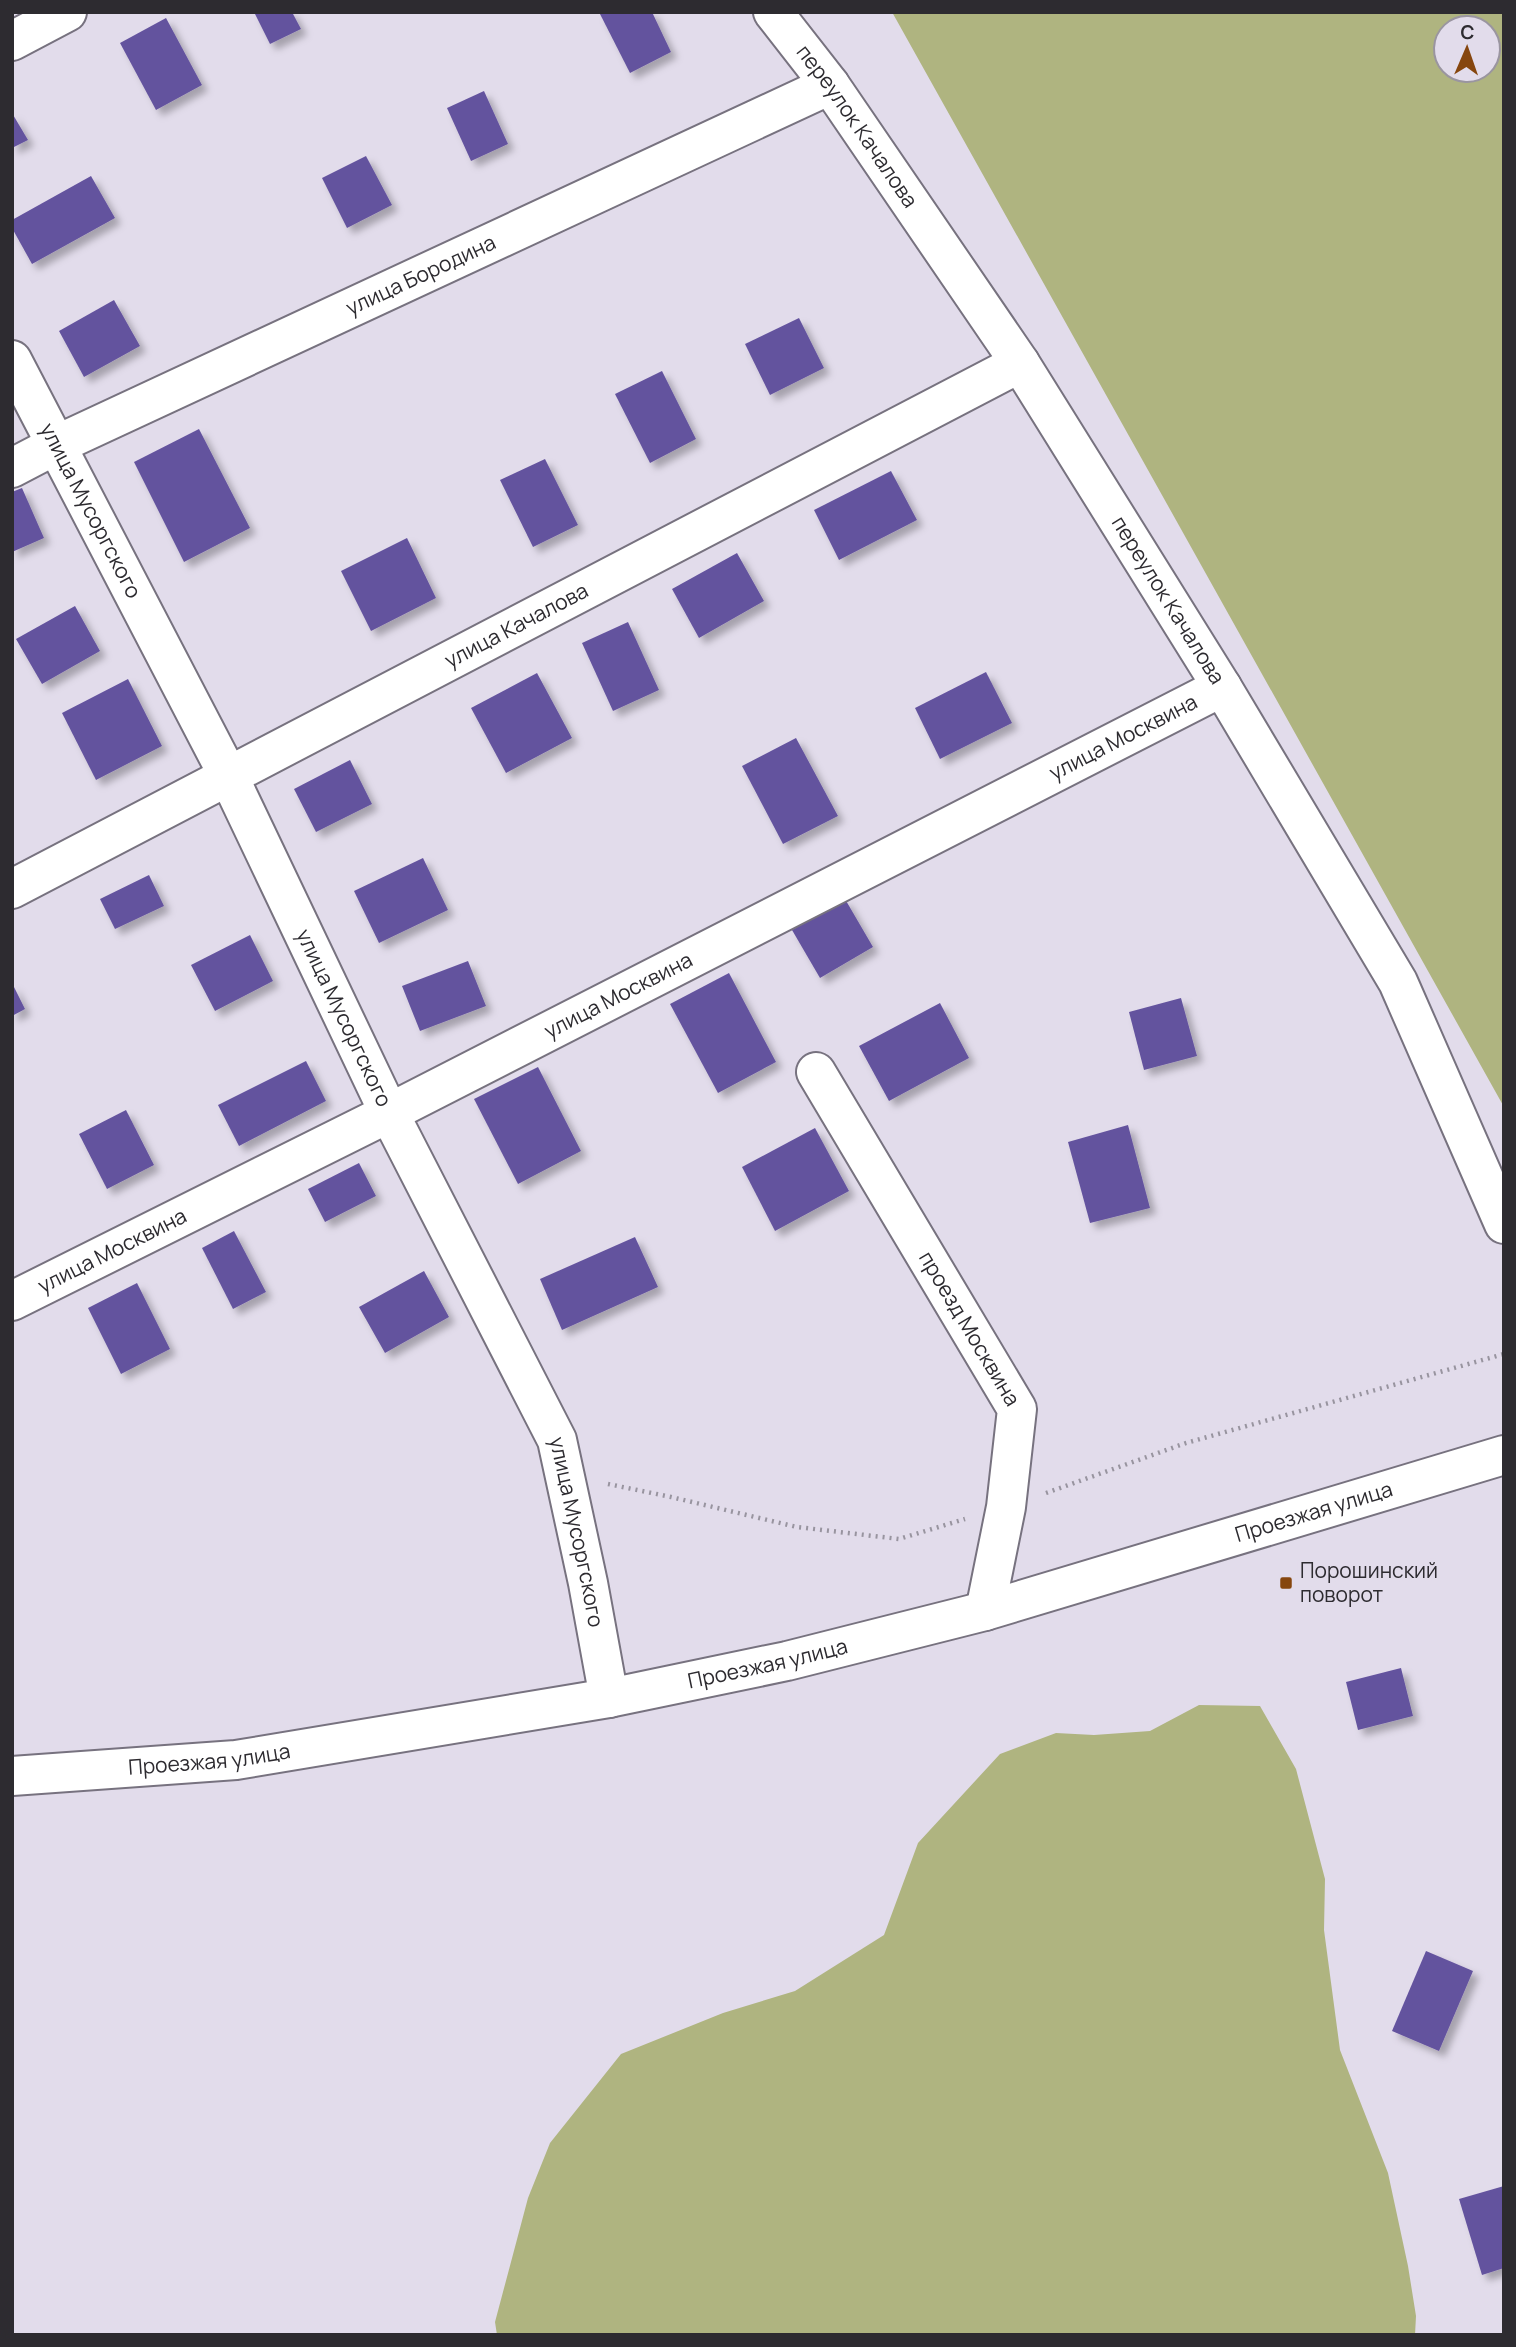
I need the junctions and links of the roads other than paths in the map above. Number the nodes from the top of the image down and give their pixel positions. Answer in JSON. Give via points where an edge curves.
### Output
{"nodes":[{"id":1,"x":67,"y":12,"type":"edge"},
{"id":2,"x":773,"y":12,"type":"edge"},
{"id":3,"x":12,"y":41,"type":"edge"},
{"id":4,"x":830,"y":85,"type":"junction"},
{"id":5,"x":12,"y":360,"type":"edge"},
{"id":6,"x":1020,"y":363,"type":"junction"},
{"id":7,"x":56,"y":445,"type":"junction"},
{"id":8,"x":12,"y":468,"type":"edge"},
{"id":9,"x":1222,"y":687,"type":"junction"},
{"id":10,"x":228,"y":775,"type":"junction"},
{"id":11,"x":12,"y":889,"type":"edge"},
{"id":12,"x":816,"y":1072,"type":"dead end"},
{"id":13,"x":389,"y":1113,"type":"junction"},
{"id":14,"x":1504,"y":1224,"type":"edge"},
{"id":15,"x":12,"y":1301,"type":"edge"},
{"id":16,"x":1504,"y":1455,"type":"edge"},
{"id":17,"x":985,"y":1611,"type":"junction"},
{"id":18,"x":609,"y":1698,"type":"junction"},
{"id":19,"x":12,"y":1776,"type":"edge"}],
"edges":[{"from":1,"to":3,"type":"street"},
{"from":2,"to":4,"type":"street","name":"переулок Качалова"},
{"from":4,"to":6,"type":"street","name":"переулок Качалова"},
{"from":4,"to":7,"type":"street","name":"улица Бородина"},
{"from":5,"to":7,"type":"street","name":"улица Мусоргского"},
{"from":6,"to":9,"type":"street","name":"переулок Качалова"},
{"from":6,"to":10,"type":"street","name":"улица Качалова"},
{"from":7,"to":8,"type":"street","name":"улица Бородина"},
{"from":7,"to":10,"type":"street","name":"улица Мусоргского"},
{"from":9,"to":13,"type":"street","name":"улица Москвина"},
{"from":9,"to":14,"type":"street","name":"переулок Качалова","via":[[1398,982]]},
{"from":10,"to":11,"type":"street","name":"улица Качалова"},
{"from":10,"to":13,"type":"street","name":"улица Мусоргского"},
{"from":12,"to":17,"type":"street","name":"проезд Москвина","via":[[1017,1409],[1006,1507]]},
{"from":13,"to":15,"type":"street","name":"улица Москвина"},
{"from":13,"to":18,"type":"street","name":"улица Мусоргского","via":[[557,1440]]},
{"from":16,"to":17,"type":"street","name":"Проезжая улица"},
{"from":17,"to":18,"type":"street","name":"Проезжая улица","via":[[787,1661]]},
{"from":18,"to":19,"type":"street","name":"Проезжая улица","via":[[236,1760]]}]}
